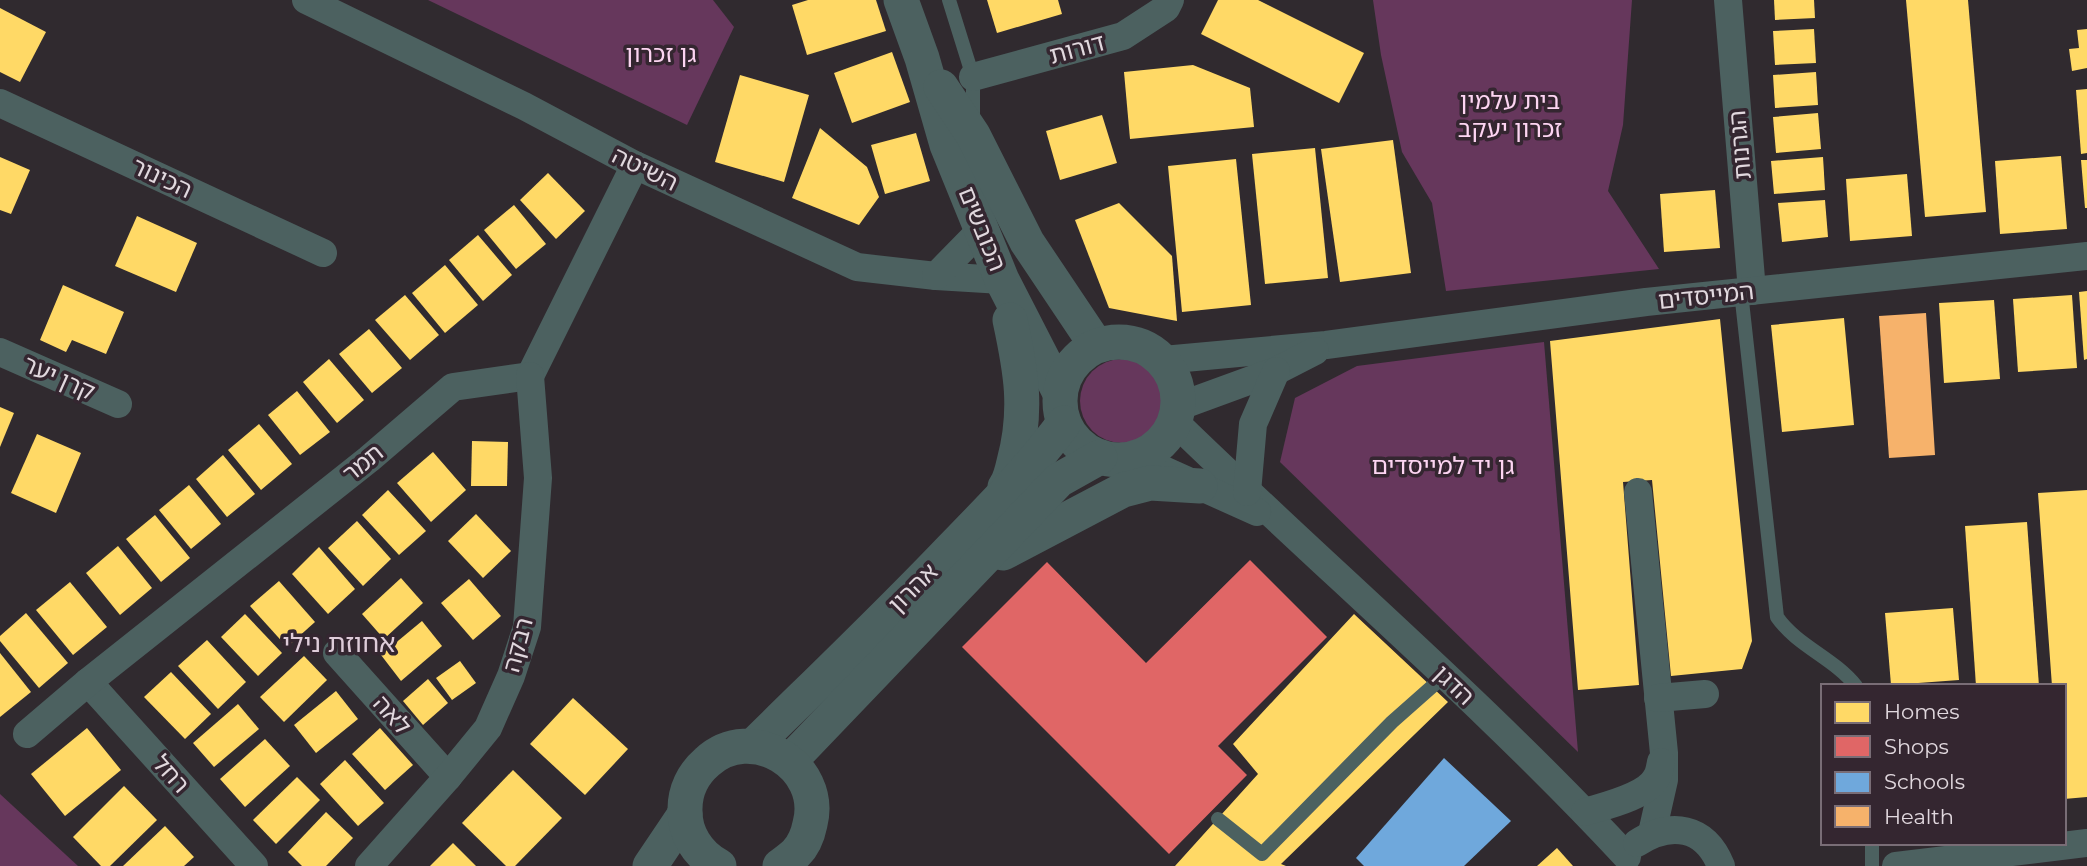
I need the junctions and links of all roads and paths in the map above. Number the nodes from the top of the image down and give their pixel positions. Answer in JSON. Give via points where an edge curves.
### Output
{"nodes":[{"id":1,"x":306,"y":0,"type":"edge"},
{"id":2,"x":901,"y":0,"type":"edge"},
{"id":3,"x":948,"y":0,"type":"edge"},
{"id":4,"x":1170,"y":0,"type":"edge"},
{"id":5,"x":1728,"y":0,"type":"edge"},
{"id":6,"x":922,"y":58,"type":"junction"},
{"id":7,"x":973,"y":77,"type":"junction"},
{"id":8,"x":0,"y":103,"type":"edge"},
{"id":9,"x":973,"y":135,"type":"junction"},
{"id":10,"x":635,"y":165,"type":"junction"},
{"id":11,"x":982,"y":229,"type":"junction"},
{"id":12,"x":323,"y":253,"type":"dead end"},
{"id":13,"x":2087,"y":256,"type":"edge"},
{"id":14,"x":936,"y":276,"type":"junction"},
{"id":15,"x":1002,"y":280,"type":"junction"},
{"id":16,"x":1747,"y":291,"type":"junction"},
{"id":17,"x":1096,"y":345,"type":"junction"},
{"id":18,"x":1326,"y":345,"type":"junction"},
{"id":19,"x":0,"y":352,"type":"edge"},
{"id":20,"x":1163,"y":360,"type":"junction"},
{"id":21,"x":1276,"y":371,"type":"junction"},
{"id":22,"x":530,"y":376,"type":"junction"},
{"id":23,"x":118,"y":404,"type":"dead end"},
{"id":24,"x":1062,"y":408,"type":"junction"},
{"id":25,"x":1178,"y":415,"type":"junction"},
{"id":26,"x":1100,"y":457,"type":"junction"},
{"id":27,"x":1137,"y":458,"type":"junction"},
{"id":28,"x":1200,"y":486,"type":"junction"},
{"id":29,"x":1247,"y":492,"type":"junction"},
{"id":30,"x":1638,"y":492,"type":"dead end"},
{"id":31,"x":991,"y":508,"type":"junction"},
{"id":32,"x":1276,"y":520,"type":"junction"},
{"id":33,"x":973,"y":569,"type":"junction"},
{"id":34,"x":337,"y":653,"type":"dead end"},
{"id":35,"x":1444,"y":676,"type":"junction"},
{"id":36,"x":88,"y":682,"type":"junction"},
{"id":37,"x":1854,"y":684,"type":"edge"},
{"id":38,"x":1705,"y":694,"type":"dead end"},
{"id":39,"x":1658,"y":698,"type":"junction"},
{"id":40,"x":27,"y":734,"type":"dead end"},
{"id":41,"x":753,"y":746,"type":"junction"},
{"id":42,"x":1664,"y":752,"type":"junction"},
{"id":43,"x":790,"y":761,"type":"junction"},
{"id":44,"x":448,"y":777,"type":"junction"},
{"id":45,"x":1585,"y":812,"type":"junction"},
{"id":46,"x":685,"y":814,"type":"junction"},
{"id":47,"x":1218,"y":819,"type":"dead end"},
{"id":48,"x":1652,"y":833,"type":"junction"},
{"id":49,"x":2087,"y":843,"type":"edge"},
{"id":50,"x":1872,"y":845,"type":"edge"},
{"id":51,"x":1625,"y":861,"type":"edge"},
{"id":52,"x":712,"y":865,"type":"edge"},
{"id":53,"x":254,"y":866,"type":"edge"},
{"id":54,"x":369,"y":866,"type":"edge"},
{"id":55,"x":650,"y":866,"type":"edge"},
{"id":56,"x":780,"y":866,"type":"edge"},
{"id":57,"x":1721,"y":866,"type":"edge"},
{"id":58,"x":1872,"y":866,"type":"edge"},
{"id":59,"x":1896,"y":866,"type":"edge"}],
"edges":[{"from":1,"to":10,"type":"street","name":"השיטה"},
{"from":2,"to":6,"type":"street","name":"הכובשים"},
{"from":3,"to":7,"type":"lane"},
{"from":4,"to":7,"type":"street","name":"דורות","via":[[1166,9],[1124,36]]},
{"from":5,"to":16,"type":"street","name":"הגרנות"},
{"from":6,"to":9,"type":"street","name":"הכובשים"},
{"from":6,"to":11,"type":"street","name":"הכובשים","via":[[947,145]]},
{"from":7,"to":9,"type":"lane"},
{"from":8,"to":12,"type":"street","name":"הכינור"},
{"from":9,"to":17,"type":"street","name":"הכובשים","via":[[1027,242]]},
{"from":10,"to":14,"type":"street","name":"השיטה","via":[[857,267]]},
{"from":10,"to":22,"type":"street"},
{"from":11,"to":14,"type":"street"},
{"from":11,"to":15,"type":"street","name":"הכובשים"},
{"from":13,"to":16,"type":"street","name":"המייסדים"},
{"from":14,"to":15,"type":"street","name":"השיטה"},
{"from":15,"to":24,"type":"street","name":"הכובשים"},
{"from":15,"to":31,"type":"street","via":[[1023,393],[1019,442],[1009,481]]},
{"from":16,"to":18,"type":"street","name":"המייסדים"},
{"from":16,"to":37,"type":"lane","via":[[1777,617],[1786,630]]},
{"from":17,"to":20,"type":"street","via":[[1132,342]]},
{"from":17,"to":24,"type":"street","via":[[1072,364],[1064,378]]},
{"from":18,"to":20,"type":"street","name":"המייסדים"},
{"from":18,"to":21,"type":"street","name":"המייסדים"},
{"from":19,"to":23,"type":"street","name":"קרן יער"},
{"from":20,"to":25,"type":"street","via":[[1174,377]]},
{"from":21,"to":25,"type":"street","name":"המייסדים"},
{"from":21,"to":29,"type":"street","via":[[1253,424]]},
{"from":22,"to":36,"type":"street","name":"תמר","via":[[453,387]]},
{"from":22,"to":44,"type":"street","name":"רבקה","via":[[538,478],[527,627],[488,728]]},
{"from":24,"to":26,"type":"street","via":[[1071,436]]},
{"from":24,"to":31,"type":"street","name":"אהרון","via":[[1039,457]]},
{"from":25,"to":27,"type":"street","via":[[1166,437]]},
{"from":25,"to":29,"type":"street","name":"הדגן"},
{"from":26,"to":27,"type":"street"},
{"from":26,"to":33,"type":"street","name":"אהרון","via":[[1059,480]]},
{"from":27,"to":28,"type":"street","name":"הדגן"},
{"from":28,"to":32,"type":"street","name":"הדגן"},
{"from":28,"to":33,"type":"street","via":[[1150,483],[1123,490]]},
{"from":29,"to":32,"type":"street","name":"הדגן"},
{"from":30,"to":39,"type":"street"},
{"from":31,"to":41,"type":"street","name":"אהרון"},
{"from":32,"to":35,"type":"street","name":"הדגן"},
{"from":33,"to":43,"type":"street","name":"אהרון"},
{"from":34,"to":44,"type":"street","name":"לאה"},
{"from":35,"to":45,"type":"street","name":"הדגן"},
{"from":35,"to":47,"type":"lane","via":[[1262,854]]},
{"from":36,"to":40,"type":"street","name":"תמר"},
{"from":36,"to":53,"type":"street","name":"רחל"},
{"from":38,"to":39,"type":"street"},
{"from":39,"to":42,"type":"street"},
{"from":41,"to":43,"type":"street","via":[[773,750]]},
{"from":41,"to":46,"type":"street","via":[[713,756],[698,770],[688,789]]},
{"from":42,"to":45,"type":"street","via":[[1656,780],[1638,793]]},
{"from":42,"to":48,"type":"street","via":[[1664,780]]},
{"from":43,"to":56,"type":"street","via":[[803,776],[813,815],[798,851]]},
{"from":44,"to":54,"type":"street","name":"רבקה"},
{"from":45,"to":51,"type":"street","name":"הדגן"},
{"from":46,"to":52,"type":"street","via":[[687,830]]},
{"from":46,"to":55,"type":"street"},
{"from":48,"to":51,"type":"street","via":[[1637,843]]},
{"from":48,"to":57,"type":"street","via":[[1674,830],[1695,835],[1708,844]]},
{"from":49,"to":59,"type":"street"},
{"from":50,"to":58,"type":"lane"}]}
